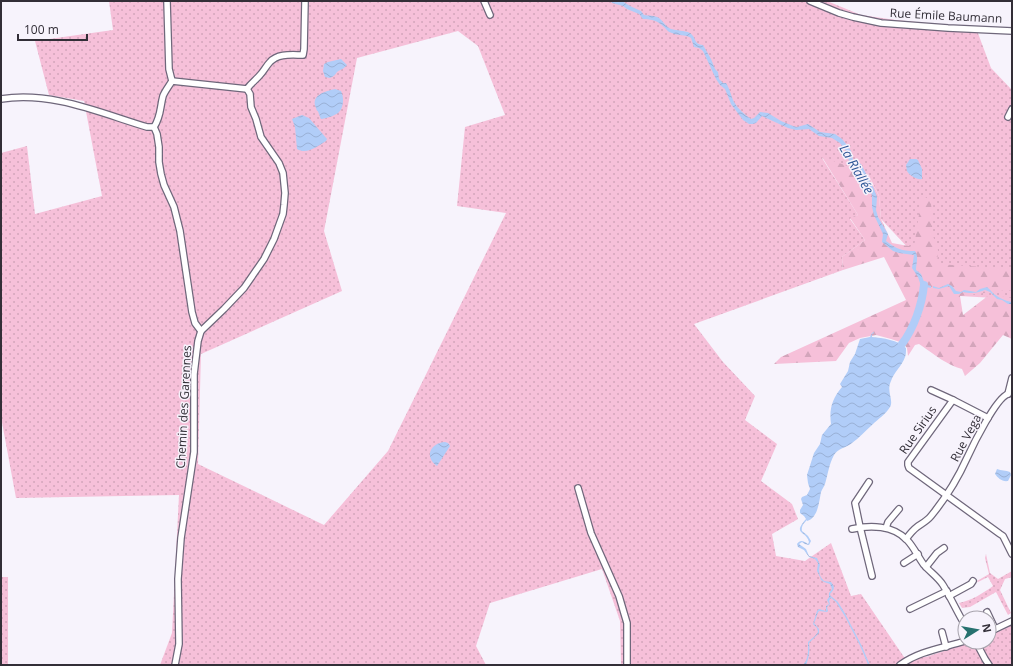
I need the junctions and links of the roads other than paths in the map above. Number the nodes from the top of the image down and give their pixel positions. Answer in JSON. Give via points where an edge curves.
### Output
{"nodes":[{"id":1,"x":167,"y":1,"type":"edge"},
{"id":2,"x":305,"y":1,"type":"edge"},
{"id":3,"x":484,"y":1,"type":"edge"},
{"id":4,"x":810,"y":1,"type":"edge"},
{"id":5,"x":490,"y":15,"type":"dead end"},
{"id":6,"x":1012,"y":31,"type":"edge"},
{"id":7,"x":172,"y":81,"type":"junction"},
{"id":8,"x":247,"y":88,"type":"junction"},
{"id":9,"x":1,"y":99,"type":"edge"},
{"id":10,"x":1012,"y":109,"type":"edge"},
{"id":11,"x":1008,"y":116,"type":"dead end"},
{"id":12,"x":154,"y":127,"type":"junction"},
{"id":13,"x":201,"y":331,"type":"junction"},
{"id":14,"x":1012,"y":378,"type":"edge"},
{"id":15,"x":931,"y":390,"type":"dead end"},
{"id":16,"x":1010,"y":395,"type":"edge"},
{"id":17,"x":953,"y":400,"type":"junction"},
{"id":18,"x":988,"y":418,"type":"junction"},
{"id":19,"x":869,"y":482,"type":"dead end"},
{"id":20,"x":578,"y":488,"type":"dead end"},
{"id":21,"x":946,"y":495,"type":"junction"},
{"id":22,"x":899,"y":509,"type":"dead end"},
{"id":23,"x":860,"y":527,"type":"junction"},
{"id":24,"x":886,"y":528,"type":"junction"},
{"id":25,"x":852,"y":529,"type":"dead end"},
{"id":26,"x":906,"y":539,"type":"junction"},
{"id":27,"x":944,"y":548,"type":"dead end"},
{"id":28,"x":918,"y":554,"type":"junction"},
{"id":29,"x":1012,"y":554,"type":"edge"},
{"id":30,"x":904,"y":563,"type":"dead end"},
{"id":31,"x":926,"y":567,"type":"junction"},
{"id":32,"x":872,"y":576,"type":"dead end"},
{"id":33,"x":973,"y":581,"type":"dead end"},
{"id":34,"x":948,"y":594,"type":"junction"},
{"id":35,"x":910,"y":609,"type":"dead end"},
{"id":36,"x":957,"y":610,"type":"edge"},
{"id":37,"x":1012,"y":621,"type":"edge"},
{"id":38,"x":997,"y":628,"type":"edge"},
{"id":39,"x":942,"y":632,"type":"dead end"},
{"id":40,"x":957,"y":644,"type":"edge"},
{"id":41,"x":946,"y":647,"type":"junction"},
{"id":42,"x":980,"y":650,"type":"edge"},
{"id":43,"x":175,"y":665,"type":"edge"},
{"id":44,"x":627,"y":665,"type":"edge"},
{"id":45,"x":900,"y":665,"type":"edge"},
{"id":46,"x":989,"y":665,"type":"edge"}],
"edges":[{"from":1,"to":7,"type":"street","via":[[169,69]]},
{"from":2,"to":8,"type":"street","via":[[303,55],[275,58]]},
{"from":3,"to":5,"type":"street"},
{"from":4,"to":6,"type":"street","name":"Rue Émile Baumann","via":[[839,13],[881,23]]},
{"from":7,"to":8,"type":"street"},
{"from":7,"to":12,"type":"street","via":[[163,94],[158,122]]},
{"from":8,"to":13,"type":"street","name":"Chemin des Garennes","via":[[261,138],[283,173],[283,214],[264,259],[244,288]]},
{"from":9,"to":12,"type":"street","via":[[42,98],[80,105],[147,128]]},
{"from":10,"to":11,"type":"street"},
{"from":12,"to":13,"type":"street","via":[[161,174],[177,216],[192,312]]},
{"from":13,"to":43,"type":"street","name":"Chemin des Garennes","via":[[194,374],[194,452],[181,538],[178,579],[179,644]]},
{"from":14,"to":16,"type":"street"},
{"from":15,"to":17,"type":"street"},
{"from":16,"to":18,"type":"street","name":"Rue Vega","via":[[1006,394]]},
{"from":17,"to":18,"type":"street","name":"Rue Sirius"},
{"from":17,"to":21,"type":"street","name":"Rue Sirius","via":[[908,464],[909,468]]},
{"from":18,"to":21,"type":"street","name":"Rue Vega"},
{"from":19,"to":23,"type":"street","via":[[855,503]]},
{"from":20,"to":44,"type":"street","via":[[627,623]]},
{"from":21,"to":26,"type":"street","name":"Rue Vega","via":[[929,519]]},
{"from":21,"to":29,"type":"street","via":[[1000,534]]},
{"from":22,"to":24,"type":"street"},
{"from":23,"to":24,"type":"street"},
{"from":23,"to":25,"type":"street"},
{"from":23,"to":32,"type":"street"},
{"from":24,"to":26,"type":"street"},
{"from":26,"to":28,"type":"street"},
{"from":27,"to":31,"type":"street"},
{"from":28,"to":30,"type":"street"},
{"from":28,"to":31,"type":"street"},
{"from":31,"to":34,"type":"street","via":[[936,576]]},
{"from":33,"to":34,"type":"street"},
{"from":34,"to":35,"type":"street"},
{"from":34,"to":36,"type":"street"},
{"from":37,"to":38,"type":"street"},
{"from":39,"to":41,"type":"street"},
{"from":40,"to":41,"type":"street"},
{"from":41,"to":45,"type":"street","via":[[916,655]]},
{"from":42,"to":46,"type":"street"}]}
